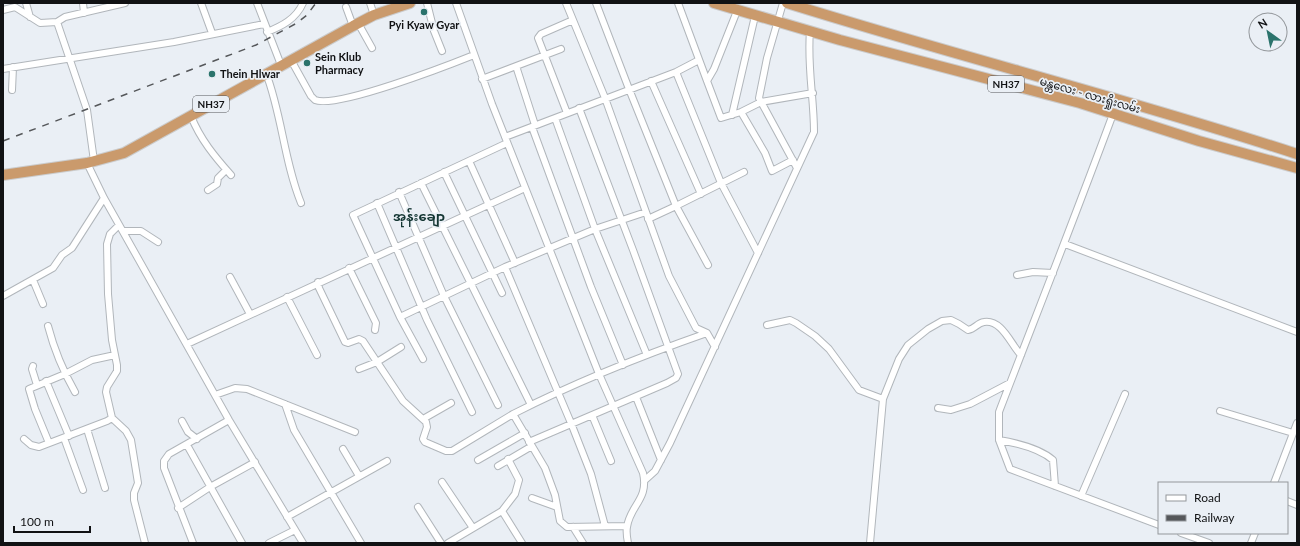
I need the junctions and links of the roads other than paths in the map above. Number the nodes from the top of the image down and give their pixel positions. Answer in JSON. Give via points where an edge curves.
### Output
{"nodes":[{"id":1,"x":26,"y":3,"type":"edge"},
{"id":2,"x":125,"y":3,"type":"edge"},
{"id":3,"x":201,"y":3,"type":"edge"},
{"id":4,"x":257,"y":3,"type":"edge"},
{"id":5,"x":303,"y":3,"type":"edge"},
{"id":6,"x":370,"y":3,"type":"edge"},
{"id":7,"x":410,"y":3,"type":"edge"},
{"id":8,"x":426,"y":3,"type":"edge"},
{"id":9,"x":456,"y":3,"type":"edge"},
{"id":10,"x":566,"y":3,"type":"edge"},
{"id":11,"x":596,"y":3,"type":"edge"},
{"id":12,"x":678,"y":3,"type":"edge"},
{"id":13,"x":714,"y":3,"type":"edge"},
{"id":14,"x":783,"y":3,"type":"edge"},
{"id":15,"x":787,"y":3,"type":"edge"},
{"id":16,"x":84,"y":4,"type":"edge"},
{"id":17,"x":346,"y":7,"type":"dead end"},
{"id":18,"x":3,"y":10,"type":"edge"},
{"id":19,"x":737,"y":11,"type":"junction"},
{"id":20,"x":84,"y":13,"type":"junction"},
{"id":21,"x":374,"y":15,"type":"junction"},
{"id":22,"x":756,"y":16,"type":"junction"},
{"id":23,"x":30,"y":17,"type":"junction"},
{"id":24,"x":573,"y":20,"type":"junction"},
{"id":25,"x":58,"y":22,"type":"junction"},
{"id":26,"x":778,"y":22,"type":"junction"},
{"id":27,"x":264,"y":24,"type":"junction"},
{"id":28,"x":854,"y":24,"type":"junction"},
{"id":29,"x":356,"y":25,"type":"junction"},
{"id":30,"x":810,"y":31,"type":"junction"},
{"id":31,"x":267,"y":32,"type":"junction"},
{"id":32,"x":212,"y":33,"type":"junction"},
{"id":33,"x":851,"y":42,"type":"junction"},
{"id":34,"x":372,"y":48,"type":"dead end"},
{"id":35,"x":561,"y":49,"type":"dead end"},
{"id":36,"x":442,"y":51,"type":"dead end"},
{"id":37,"x":474,"y":55,"type":"junction"},
{"id":38,"x":545,"y":55,"type":"junction"},
{"id":39,"x":70,"y":59,"type":"junction"},
{"id":40,"x":291,"y":60,"type":"junction"},
{"id":41,"x":699,"y":60,"type":"junction"},
{"id":42,"x":281,"y":65,"type":"junction"},
{"id":43,"x":516,"y":66,"type":"junction"},
{"id":44,"x":13,"y":68,"type":"junction"},
{"id":45,"x":3,"y":69,"type":"edge"},
{"id":46,"x":676,"y":72,"type":"junction"},
{"id":47,"x":266,"y":73,"type":"junction"},
{"id":48,"x":482,"y":79,"type":"junction"},
{"id":49,"x":651,"y":81,"type":"junction"},
{"id":50,"x":707,"y":81,"type":"junction"},
{"id":51,"x":628,"y":89,"type":"junction"},
{"id":52,"x":12,"y":90,"type":"dead end"},
{"id":53,"x":813,"y":93,"type":"junction"},
{"id":54,"x":605,"y":98,"type":"junction"},
{"id":55,"x":761,"y":102,"type":"junction"},
{"id":56,"x":579,"y":108,"type":"junction"},
{"id":57,"x":741,"y":112,"type":"junction"},
{"id":58,"x":567,"y":113,"type":"junction"},
{"id":59,"x":1113,"y":114,"type":"junction"},
{"id":60,"x":732,"y":115,"type":"junction"},
{"id":61,"x":191,"y":116,"type":"junction"},
{"id":62,"x":555,"y":118,"type":"junction"},
{"id":63,"x":533,"y":126,"type":"junction"},
{"id":64,"x":506,"y":140,"type":"junction"},
{"id":65,"x":1297,"y":154,"type":"edge"},
{"id":66,"x":792,"y":160,"type":"junction"},
{"id":67,"x":469,"y":161,"type":"junction"},
{"id":68,"x":91,"y":162,"type":"junction"},
{"id":69,"x":797,"y":168,"type":"junction"},
{"id":70,"x":1297,"y":168,"type":"edge"},
{"id":71,"x":226,"y":170,"type":"junction"},
{"id":72,"x":444,"y":172,"type":"junction"},
{"id":73,"x":744,"y":172,"type":"dead end"},
{"id":74,"x":3,"y":175,"type":"edge"},
{"id":75,"x":231,"y":176,"type":"dead end"},
{"id":76,"x":421,"y":183,"type":"junction"},
{"id":77,"x":721,"y":183,"type":"junction"},
{"id":78,"x":525,"y":188,"type":"junction"},
{"id":79,"x":208,"y":190,"type":"dead end"},
{"id":80,"x":399,"y":192,"type":"junction"},
{"id":81,"x":701,"y":194,"type":"junction"},
{"id":82,"x":104,"y":198,"type":"junction"},
{"id":83,"x":301,"y":203,"type":"dead end"},
{"id":84,"x":377,"y":203,"type":"junction"},
{"id":85,"x":488,"y":205,"type":"junction"},
{"id":86,"x":676,"y":206,"type":"junction"},
{"id":87,"x":646,"y":212,"type":"junction"},
{"id":88,"x":465,"y":215,"type":"junction"},
{"id":89,"x":648,"y":219,"type":"junction"},
{"id":90,"x":621,"y":220,"type":"junction"},
{"id":91,"x":442,"y":227,"type":"junction"},
{"id":92,"x":121,"y":228,"type":"junction"},
{"id":93,"x":595,"y":229,"type":"junction"},
{"id":94,"x":419,"y":237,"type":"junction"},
{"id":95,"x":573,"y":238,"type":"junction"},
{"id":96,"x":158,"y":242,"type":"dead end"},
{"id":97,"x":1065,"y":244,"type":"junction"},
{"id":98,"x":396,"y":247,"type":"junction"},
{"id":99,"x":550,"y":248,"type":"junction"},
{"id":100,"x":758,"y":253,"type":"junction"},
{"id":101,"x":373,"y":257,"type":"junction"},
{"id":102,"x":515,"y":262,"type":"junction"},
{"id":103,"x":708,"y":265,"type":"dead end"},
{"id":104,"x":505,"y":267,"type":"junction"},
{"id":105,"x":349,"y":268,"type":"junction"},
{"id":106,"x":493,"y":272,"type":"junction"},
{"id":107,"x":1052,"y":274,"type":"junction"},
{"id":108,"x":1017,"y":275,"type":"dead end"},
{"id":109,"x":230,"y":277,"type":"dead end"},
{"id":110,"x":33,"y":280,"type":"junction"},
{"id":111,"x":318,"y":282,"type":"junction"},
{"id":112,"x":469,"y":283,"type":"junction"},
{"id":113,"x":502,"y":292,"type":"dead end"},
{"id":114,"x":3,"y":296,"type":"edge"},
{"id":115,"x":444,"y":296,"type":"junction"},
{"id":116,"x":287,"y":297,"type":"junction"},
{"id":117,"x":43,"y":304,"type":"dead end"},
{"id":118,"x":422,"y":306,"type":"junction"},
{"id":119,"x":250,"y":314,"type":"junction"},
{"id":120,"x":400,"y":317,"type":"junction"},
{"id":121,"x":767,"y":325,"type":"dead end"},
{"id":122,"x":48,"y":326,"type":"dead end"},
{"id":123,"x":374,"y":330,"type":"dead end"},
{"id":124,"x":1297,"y":332,"type":"edge"},
{"id":125,"x":707,"y":333,"type":"junction"},
{"id":126,"x":187,"y":344,"type":"junction"},
{"id":127,"x":401,"y":346,"type":"dead end"},
{"id":128,"x":668,"y":347,"type":"junction"},
{"id":129,"x":714,"y":347,"type":"junction"},
{"id":130,"x":115,"y":355,"type":"junction"},
{"id":131,"x":317,"y":355,"type":"dead end"},
{"id":132,"x":647,"y":355,"type":"junction"},
{"id":133,"x":1021,"y":355,"type":"junction"},
{"id":134,"x":423,"y":359,"type":"dead end"},
{"id":135,"x":377,"y":362,"type":"junction"},
{"id":136,"x":623,"y":365,"type":"junction"},
{"id":137,"x":33,"y":366,"type":"dead end"},
{"id":138,"x":359,"y":369,"type":"dead end"},
{"id":139,"x":65,"y":374,"type":"junction"},
{"id":140,"x":599,"y":374,"type":"junction"},
{"id":141,"x":46,"y":381,"type":"junction"},
{"id":142,"x":1010,"y":383,"type":"junction"},
{"id":143,"x":37,"y":385,"type":"junction"},
{"id":144,"x":75,"y":392,"type":"dead end"},
{"id":145,"x":558,"y":392,"type":"junction"},
{"id":146,"x":1124,"y":394,"type":"dead end"},
{"id":147,"x":215,"y":395,"type":"junction"},
{"id":148,"x":636,"y":397,"type":"junction"},
{"id":149,"x":883,"y":399,"type":"junction"},
{"id":150,"x":451,"y":402,"type":"dead end"},
{"id":151,"x":285,"y":404,"type":"junction"},
{"id":152,"x":498,"y":405,"type":"dead end"},
{"id":153,"x":531,"y":405,"type":"junction"},
{"id":154,"x":613,"y":407,"type":"junction"},
{"id":155,"x":938,"y":408,"type":"dead end"},
{"id":156,"x":1220,"y":411,"type":"dead end"},
{"id":157,"x":472,"y":412,"type":"dead end"},
{"id":158,"x":513,"y":414,"type":"junction"},
{"id":159,"x":592,"y":415,"type":"junction"},
{"id":160,"x":112,"y":418,"type":"junction"},
{"id":161,"x":423,"y":419,"type":"junction"},
{"id":162,"x":229,"y":420,"type":"junction"},
{"id":163,"x":182,"y":421,"type":"dead end"},
{"id":164,"x":572,"y":423,"type":"junction"},
{"id":165,"x":1297,"y":423,"type":"edge"},
{"id":166,"x":88,"y":429,"type":"junction"},
{"id":167,"x":355,"y":432,"type":"dead end"},
{"id":168,"x":525,"y":433,"type":"junction"},
{"id":169,"x":1293,"y":433,"type":"junction"},
{"id":170,"x":66,"y":437,"type":"junction"},
{"id":171,"x":24,"y":439,"type":"dead end"},
{"id":172,"x":197,"y":439,"type":"junction"},
{"id":173,"x":999,"y":440,"type":"junction"},
{"id":174,"x":49,"y":443,"type":"junction"},
{"id":175,"x":531,"y":444,"type":"junction"},
{"id":176,"x":187,"y":445,"type":"junction"},
{"id":177,"x":343,"y":449,"type":"dead end"},
{"id":178,"x":508,"y":459,"type":"junction"},
{"id":179,"x":478,"y":460,"type":"dead end"},
{"id":180,"x":661,"y":460,"type":"junction"},
{"id":181,"x":387,"y":461,"type":"dead end"},
{"id":182,"x":611,"y":461,"type":"dead end"},
{"id":183,"x":255,"y":462,"type":"junction"},
{"id":184,"x":498,"y":466,"type":"dead end"},
{"id":185,"x":359,"y":476,"type":"junction"},
{"id":186,"x":645,"y":480,"type":"junction"},
{"id":187,"x":442,"y":482,"type":"dead end"},
{"id":188,"x":1274,"y":482,"type":"edge"},
{"id":189,"x":1055,"y":486,"type":"junction"},
{"id":190,"x":210,"y":487,"type":"junction"},
{"id":191,"x":104,"y":488,"type":"dead end"},
{"id":192,"x":83,"y":490,"type":"dead end"},
{"id":193,"x":331,"y":492,"type":"junction"},
{"id":194,"x":1081,"y":496,"type":"junction"},
{"id":195,"x":532,"y":498,"type":"dead end"},
{"id":196,"x":418,"y":507,"type":"dead end"},
{"id":197,"x":557,"y":507,"type":"junction"},
{"id":198,"x":178,"y":508,"type":"junction"},
{"id":199,"x":502,"y":512,"type":"junction"},
{"id":200,"x":287,"y":517,"type":"junction"},
{"id":201,"x":1158,"y":525,"type":"edge"},
{"id":202,"x":606,"y":526,"type":"junction"},
{"id":203,"x":627,"y":526,"type":"junction"},
{"id":204,"x":573,"y":527,"type":"junction"},
{"id":205,"x":473,"y":528,"type":"junction"},
{"id":206,"x":295,"y":530,"type":"junction"},
{"id":207,"x":1184,"y":534,"type":"edge"},
{"id":208,"x":145,"y":543,"type":"edge"},
{"id":209,"x":193,"y":543,"type":"edge"},
{"id":210,"x":242,"y":543,"type":"edge"},
{"id":211,"x":269,"y":543,"type":"edge"},
{"id":212,"x":302,"y":543,"type":"edge"},
{"id":213,"x":361,"y":543,"type":"edge"},
{"id":214,"x":441,"y":543,"type":"edge"},
{"id":215,"x":448,"y":543,"type":"edge"},
{"id":216,"x":522,"y":543,"type":"edge"},
{"id":217,"x":583,"y":543,"type":"edge"},
{"id":218,"x":628,"y":543,"type":"edge"},
{"id":219,"x":870,"y":543,"type":"edge"},
{"id":220,"x":1209,"y":543,"type":"edge"}],
"edges":[{"from":1,"to":23,"type":"street"},
{"from":2,"to":20,"type":"street"},
{"from":3,"to":32,"type":"street"},
{"from":4,"to":27,"type":"street"},
{"from":5,"to":31,"type":"street","via":[[290,20]]},
{"from":6,"to":21,"type":"street"},
{"from":7,"to":21,"type":"highway","number":"NH37"},
{"from":8,"to":36,"type":"street"},
{"from":9,"to":37,"type":"street"},
{"from":10,"to":24,"type":"street"},
{"from":11,"to":51,"type":"street"},
{"from":12,"to":41,"type":"street"},
{"from":13,"to":19,"type":"highway","name":"မန္တလေး - လားရှိုးလမ်း","number":"NH37"},
{"from":14,"to":26,"type":"street"},
{"from":15,"to":28,"type":"highway","name":"မန္တလေး - လားရှိုးလမ်း","number":"NH37"},
{"from":16,"to":20,"type":"street"},
{"from":17,"to":29,"type":"street"},
{"from":18,"to":23,"type":"street","via":[[15,7]]},
{"from":19,"to":22,"type":"highway","name":"မန္တလေး - လားရှိုးလမ်း","number":"NH37"},
{"from":19,"to":50,"type":"street"},
{"from":20,"to":25,"type":"street","via":[[65,17]]},
{"from":21,"to":29,"type":"highway","number":"NH37"},
{"from":22,"to":26,"type":"highway","name":"မန္တလေး - လားရှိုးလမ်း","number":"NH37"},
{"from":22,"to":60,"type":"street"},
{"from":23,"to":25,"type":"street","via":[[40,24]]},
{"from":24,"to":38,"type":"street","via":[[541,34],[538,38]]},
{"from":24,"to":54,"type":"street"},
{"from":25,"to":39,"type":"street"},
{"from":26,"to":30,"type":"highway","name":"မန္တလေး - လားရှိုးလမ်း","number":"NH37"},
{"from":26,"to":55,"type":"street","via":[[763,78],[759,98]]},
{"from":27,"to":31,"type":"street"},
{"from":27,"to":32,"type":"street"},
{"from":28,"to":33,"type":"highway"},
{"from":28,"to":65,"type":"highway","name":"မန္တလေး - လားရှိုးလမ်း","number":"NH37"},
{"from":29,"to":34,"type":"street"},
{"from":29,"to":40,"type":"highway","number":"NH37"},
{"from":30,"to":33,"type":"highway","name":"မန္တလေး - လားရှိုးလမ်း","number":"NH37"},
{"from":30,"to":53,"type":"street","via":[[809,79]]},
{"from":31,"to":42,"type":"street"},
{"from":32,"to":39,"type":"street","via":[[174,42]]},
{"from":33,"to":59,"type":"highway","name":"မန္တလေး - လားရှိုးလမ်း","number":"NH37"},
{"from":35,"to":38,"type":"street"},
{"from":37,"to":40,"type":"street","via":[[389,87],[319,101],[311,96]]},
{"from":37,"to":48,"type":"street"},
{"from":38,"to":43,"type":"street"},
{"from":38,"to":58,"type":"street"},
{"from":39,"to":44,"type":"street"},
{"from":39,"to":68,"type":"street","via":[[87,110]]},
{"from":40,"to":42,"type":"highway","number":"NH37"},
{"from":41,"to":46,"type":"street"},
{"from":41,"to":50,"type":"street"},
{"from":42,"to":47,"type":"highway","number":"NH37"},
{"from":43,"to":48,"type":"street"},
{"from":43,"to":63,"type":"street"},
{"from":44,"to":45,"type":"street"},
{"from":44,"to":52,"type":"street"},
{"from":46,"to":49,"type":"street"},
{"from":46,"to":77,"type":"street"},
{"from":47,"to":61,"type":"highway","number":"NH37"},
{"from":47,"to":83,"type":"street","via":[[275,97],[284,146]]},
{"from":48,"to":64,"type":"street"},
{"from":49,"to":51,"type":"street"},
{"from":49,"to":81,"type":"street"},
{"from":50,"to":60,"type":"street","via":[[721,118]]},
{"from":51,"to":54,"type":"street"},
{"from":51,"to":86,"type":"street"},
{"from":53,"to":55,"type":"street"},
{"from":53,"to":69,"type":"street","via":[[814,132]]},
{"from":54,"to":56,"type":"street"},
{"from":54,"to":87,"type":"street"},
{"from":55,"to":57,"type":"street"},
{"from":55,"to":66,"type":"street"},
{"from":56,"to":58,"type":"street"},
{"from":56,"to":90,"type":"street"},
{"from":57,"to":60,"type":"street"},
{"from":57,"to":66,"type":"street","via":[[765,153],[772,171]]},
{"from":58,"to":62,"type":"street"},
{"from":59,"to":70,"type":"highway","name":"မန္တလေး - လားရှိုးလမ်း","number":"NH37"},
{"from":59,"to":97,"type":"street"},
{"from":61,"to":68,"type":"highway","number":"NH37","via":[[124,153]]},
{"from":61,"to":71,"type":"street","via":[[203,141]]},
{"from":62,"to":63,"type":"street"},
{"from":62,"to":93,"type":"street"},
{"from":63,"to":64,"type":"street"},
{"from":63,"to":95,"type":"street"},
{"from":64,"to":67,"type":"street"},
{"from":64,"to":78,"type":"street"},
{"from":66,"to":69,"type":"street"},
{"from":67,"to":72,"type":"street"},
{"from":67,"to":85,"type":"street"},
{"from":68,"to":74,"type":"highway","number":"NH37"},
{"from":68,"to":82,"type":"street"},
{"from":69,"to":100,"type":"street"},
{"from":71,"to":75,"type":"street"},
{"from":71,"to":79,"type":"street","via":[[218,178],[217,184]]},
{"from":72,"to":76,"type":"street"},
{"from":72,"to":88,"type":"street"},
{"from":73,"to":77,"type":"street"},
{"from":76,"to":80,"type":"street"},
{"from":76,"to":91,"type":"street"},
{"from":77,"to":81,"type":"street"},
{"from":77,"to":100,"type":"street"},
{"from":78,"to":85,"type":"street"},
{"from":78,"to":99,"type":"street"},
{"from":80,"to":84,"type":"street"},
{"from":80,"to":94,"type":"street"},
{"from":81,"to":86,"type":"street"},
{"from":82,"to":92,"type":"street"},
{"from":82,"to":110,"type":"street","via":[[72,248],[62,255],[49,271]]},
{"from":84,"to":98,"type":"street"},
{"from":84,"to":101,"type":"street","via":[[353,214]]},
{"from":85,"to":88,"type":"street"},
{"from":85,"to":102,"type":"street"},
{"from":86,"to":89,"type":"street"},
{"from":86,"to":103,"type":"street"},
{"from":87,"to":89,"type":"street"},
{"from":87,"to":90,"type":"street"},
{"from":88,"to":91,"type":"street"},
{"from":88,"to":106,"type":"street"},
{"from":89,"to":125,"type":"street","via":[[659,252],[682,304],[696,328]]},
{"from":90,"to":93,"type":"street"},
{"from":90,"to":128,"type":"street"},
{"from":91,"to":94,"type":"street"},
{"from":91,"to":112,"type":"street"},
{"from":92,"to":96,"type":"street","via":[[141,231]]},
{"from":92,"to":126,"type":"street"},
{"from":92,"to":130,"type":"street","via":[[110,234],[107,244],[108,294]]},
{"from":93,"to":95,"type":"street"},
{"from":93,"to":132,"type":"street"},
{"from":94,"to":98,"type":"street"},
{"from":94,"to":115,"type":"street"},
{"from":95,"to":99,"type":"street"},
{"from":95,"to":136,"type":"street"},
{"from":97,"to":107,"type":"street"},
{"from":97,"to":124,"type":"street"},
{"from":98,"to":101,"type":"street"},
{"from":98,"to":118,"type":"street"},
{"from":99,"to":102,"type":"street"},
{"from":99,"to":140,"type":"street"},
{"from":100,"to":129,"type":"street"},
{"from":101,"to":105,"type":"street"},
{"from":101,"to":120,"type":"street"},
{"from":102,"to":104,"type":"street"},
{"from":104,"to":106,"type":"street"},
{"from":104,"to":145,"type":"street"},
{"from":105,"to":111,"type":"street"},
{"from":105,"to":123,"type":"street","via":[[376,322]]},
{"from":106,"to":112,"type":"street"},
{"from":106,"to":113,"type":"street"},
{"from":107,"to":108,"type":"street","via":[[1033,272]]},
{"from":107,"to":133,"type":"street"},
{"from":109,"to":119,"type":"street"},
{"from":110,"to":114,"type":"street"},
{"from":110,"to":117,"type":"street"},
{"from":111,"to":116,"type":"street"},
{"from":111,"to":135,"type":"street","via":[[345,342],[348,344],[359,339],[363,341]]},
{"from":112,"to":115,"type":"street"},
{"from":112,"to":153,"type":"street"},
{"from":115,"to":118,"type":"street"},
{"from":115,"to":152,"type":"street"},
{"from":116,"to":119,"type":"street"},
{"from":116,"to":131,"type":"street"},
{"from":118,"to":120,"type":"street"},
{"from":118,"to":157,"type":"street"},
{"from":119,"to":126,"type":"street"},
{"from":120,"to":134,"type":"street"},
{"from":121,"to":149,"type":"street","via":[[790,320],[796,323],[829,349],[859,390]]},
{"from":122,"to":139,"type":"street"},
{"from":125,"to":128,"type":"street"},
{"from":125,"to":129,"type":"street"},
{"from":126,"to":147,"type":"street"},
{"from":127,"to":135,"type":"street"},
{"from":128,"to":132,"type":"street"},
{"from":128,"to":148,"type":"street","via":[[678,374],[676,378]]},
{"from":129,"to":180,"type":"street"},
{"from":130,"to":139,"type":"street","via":[[92,360]]},
{"from":130,"to":160,"type":"street","via":[[117,371],[106,392]]},
{"from":132,"to":136,"type":"street"},
{"from":133,"to":142,"type":"street"},
{"from":133,"to":149,"type":"street","via":[[1002,329],[990,321],[982,322],[973,330],[968,330],[950,320],[942,321],[928,329],[902,352]]},
{"from":135,"to":138,"type":"street"},
{"from":135,"to":161,"type":"street","via":[[404,401]]},
{"from":136,"to":140,"type":"street"},
{"from":137,"to":143,"type":"street"},
{"from":139,"to":141,"type":"street"},
{"from":139,"to":144,"type":"street"},
{"from":140,"to":145,"type":"street"},
{"from":140,"to":154,"type":"street"},
{"from":141,"to":143,"type":"street"},
{"from":141,"to":170,"type":"street"},
{"from":142,"to":155,"type":"street","via":[[970,404],[951,410]]},
{"from":142,"to":173,"type":"street","via":[[999,412]]},
{"from":143,"to":174,"type":"street","via":[[28,391]]},
{"from":145,"to":153,"type":"street"},
{"from":145,"to":164,"type":"street"},
{"from":146,"to":194,"type":"street"},
{"from":147,"to":151,"type":"street","via":[[234,388],[247,389]]},
{"from":147,"to":162,"type":"street"},
{"from":148,"to":154,"type":"street"},
{"from":148,"to":180,"type":"street"},
{"from":149,"to":219,"type":"street"},
{"from":150,"to":161,"type":"street"},
{"from":151,"to":167,"type":"street"},
{"from":151,"to":193,"type":"street","via":[[294,430]]},
{"from":153,"to":158,"type":"street"},
{"from":154,"to":159,"type":"street"},
{"from":154,"to":186,"type":"street"},
{"from":156,"to":169,"type":"street"},
{"from":158,"to":161,"type":"street","via":[[452,451],[446,451],[423,439],[427,427]]},
{"from":158,"to":168,"type":"street"},
{"from":159,"to":164,"type":"street"},
{"from":159,"to":182,"type":"street"},
{"from":160,"to":166,"type":"street"},
{"from":160,"to":208,"type":"street","via":[[126,431],[131,440],[138,483],[134,500]]},
{"from":162,"to":172,"type":"street"},
{"from":162,"to":183,"type":"street"},
{"from":163,"to":172,"type":"street","via":[[188,432]]},
{"from":164,"to":175,"type":"street"},
{"from":164,"to":202,"type":"street","via":[[591,474]]},
{"from":165,"to":169,"type":"street"},
{"from":166,"to":170,"type":"street"},
{"from":166,"to":191,"type":"street"},
{"from":168,"to":175,"type":"street"},
{"from":168,"to":179,"type":"street"},
{"from":169,"to":188,"type":"street"},
{"from":170,"to":174,"type":"street"},
{"from":170,"to":192,"type":"street"},
{"from":171,"to":174,"type":"street","via":[[38,447]]},
{"from":172,"to":176,"type":"street"},
{"from":173,"to":189,"type":"street","via":[[1010,469]]},
{"from":173,"to":189,"type":"street","via":[[1018,443],[1047,455],[1053,460]]},
{"from":175,"to":178,"type":"street"},
{"from":175,"to":197,"type":"street","via":[[551,483]]},
{"from":176,"to":190,"type":"street"},
{"from":176,"to":198,"type":"street","via":[[169,454],[164,461]]},
{"from":177,"to":185,"type":"street"},
{"from":178,"to":184,"type":"street"},
{"from":178,"to":199,"type":"street","via":[[519,480],[515,494]]},
{"from":180,"to":186,"type":"street","via":[[655,471]]},
{"from":181,"to":185,"type":"street"},
{"from":183,"to":190,"type":"street"},
{"from":183,"to":200,"type":"street"},
{"from":185,"to":193,"type":"street"},
{"from":186,"to":203,"type":"street","via":[[641,498]]},
{"from":187,"to":205,"type":"street"},
{"from":189,"to":194,"type":"street"},
{"from":190,"to":198,"type":"street"},
{"from":190,"to":210,"type":"street"},
{"from":193,"to":200,"type":"street"},
{"from":193,"to":213,"type":"street"},
{"from":194,"to":201,"type":"street"},
{"from":195,"to":197,"type":"street"},
{"from":196,"to":214,"type":"street"},
{"from":197,"to":204,"type":"street","via":[[560,521],[567,527]]},
{"from":198,"to":209,"type":"street"},
{"from":199,"to":205,"type":"street"},
{"from":199,"to":216,"type":"street"},
{"from":200,"to":206,"type":"street"},
{"from":202,"to":203,"type":"street"},
{"from":202,"to":204,"type":"street"},
{"from":203,"to":218,"type":"street"},
{"from":204,"to":217,"type":"street"},
{"from":205,"to":215,"type":"street"},
{"from":206,"to":211,"type":"street"},
{"from":206,"to":212,"type":"street"},
{"from":207,"to":220,"type":"street"}]}
